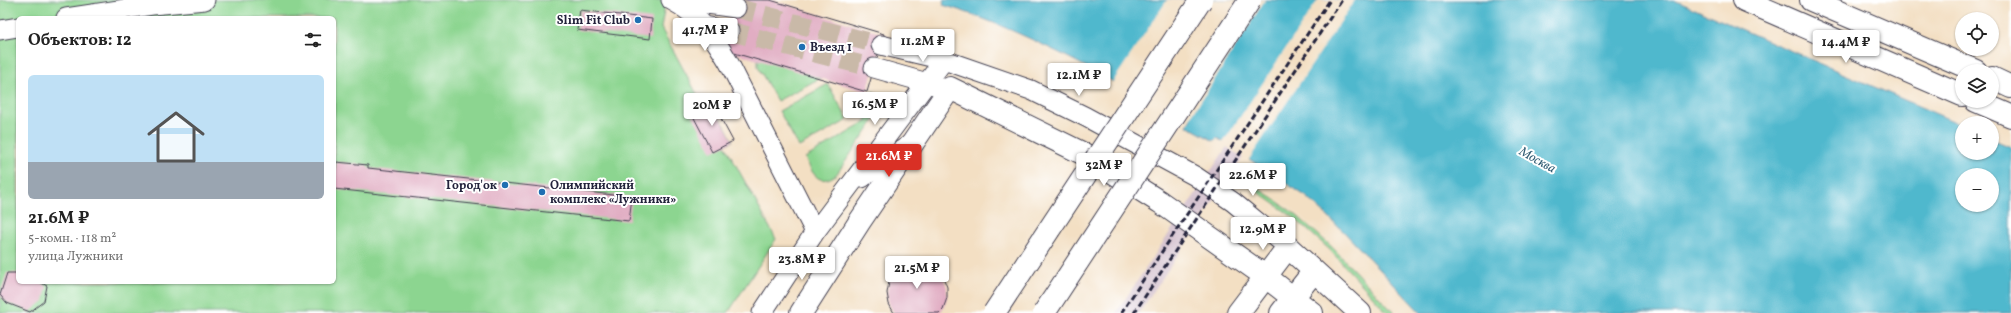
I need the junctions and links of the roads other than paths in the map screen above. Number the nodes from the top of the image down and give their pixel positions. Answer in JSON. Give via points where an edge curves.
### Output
{"nodes":[{"id":1,"x":205,"y":0,"type":"edge"},
{"id":2,"x":671,"y":0,"type":"edge"},
{"id":3,"x":679,"y":0,"type":"edge"},
{"id":4,"x":1201,"y":0,"type":"edge"},
{"id":5,"x":1250,"y":0,"type":"edge"},
{"id":6,"x":1744,"y":0,"type":"edge"},
{"id":7,"x":1811,"y":0,"type":"edge"},
{"id":8,"x":736,"y":8,"type":"tunnel mouth"},
{"id":9,"x":79,"y":16,"type":"edge"},
{"id":10,"x":705,"y":26,"type":"junction"},
{"id":11,"x":16,"y":27,"type":"edge"},
{"id":12,"x":0,"y":30,"type":"edge"},
{"id":13,"x":729,"y":31,"type":"tunnel mouth"},
{"id":14,"x":881,"y":45,"type":"tunnel mouth"},
{"id":15,"x":944,"y":60,"type":"junction"},
{"id":16,"x":1960,"y":64,"type":"edge"},
{"id":17,"x":963,"y":67,"type":"junction"},
{"id":18,"x":874,"y":68,"type":"tunnel mouth"},
{"id":19,"x":1999,"y":81,"type":"edge"},
{"id":20,"x":927,"y":83,"type":"junction"},
{"id":21,"x":2011,"y":87,"type":"edge"},
{"id":22,"x":950,"y":88,"type":"junction"},
{"id":23,"x":1955,"y":93,"type":"edge"},
{"id":24,"x":1992,"y":108,"type":"edge"},
{"id":25,"x":2011,"y":116,"type":"edge"},
{"id":26,"x":913,"y":142,"type":"junction"},
{"id":27,"x":848,"y":188,"type":"junction"},
{"id":28,"x":815,"y":232,"type":"junction"},
{"id":29,"x":1288,"y":247,"type":"junction"},
{"id":30,"x":1314,"y":271,"type":"junction"},
{"id":31,"x":1265,"y":276,"type":"junction"},
{"id":32,"x":1286,"y":305,"type":"edge"},
{"id":33,"x":762,"y":313,"type":"edge"},
{"id":34,"x":801,"y":313,"type":"edge"},
{"id":35,"x":994,"y":313,"type":"edge"},
{"id":36,"x":1044,"y":313,"type":"edge"},
{"id":37,"x":1238,"y":313,"type":"edge"},
{"id":38,"x":1312,"y":313,"type":"edge"},
{"id":39,"x":1360,"y":313,"type":"edge"}],
"edges":[{"from":1,"to":9,"type":"street"},
{"from":2,"to":10,"type":"street","via":[[697,16]]},
{"from":3,"to":8,"type":"street"},
{"from":4,"to":35,"type":"main road","bridge":true},
{"from":5,"to":36,"type":"main road","bridge":true},
{"from":6,"to":23,"type":"main road"},
{"from":7,"to":16,"type":"main road"},
{"from":10,"to":13,"type":"street"},
{"from":10,"to":28,"type":"street","via":[[729,63]]},
{"from":11,"to":12,"type":"street"},
{"from":14,"to":15,"type":"street"},
{"from":15,"to":17,"type":"street"},
{"from":15,"to":20,"type":"street"},
{"from":17,"to":22,"type":"street"},
{"from":17,"to":29,"type":"street","via":[[1031,90],[1142,146],[1234,202]]},
{"from":18,"to":20,"type":"street"},
{"from":19,"to":21,"type":"main road"},
{"from":20,"to":22,"type":"street"},
{"from":20,"to":27,"type":"street"},
{"from":22,"to":26,"type":"main road"},
{"from":22,"to":31,"type":"main road","via":[[1084,154],[1160,202]]},
{"from":24,"to":25,"type":"main road"},
{"from":26,"to":27,"type":"street"},
{"from":26,"to":34,"type":"main road"},
{"from":27,"to":28,"type":"street"},
{"from":28,"to":33,"type":"street"},
{"from":29,"to":30,"type":"main road"},
{"from":29,"to":31,"type":"main road"},
{"from":30,"to":32,"type":"main road"},
{"from":30,"to":39,"type":"main road"},
{"from":31,"to":32,"type":"main road"},
{"from":31,"to":37,"type":"main road"},
{"from":32,"to":38,"type":"main road"}]}
